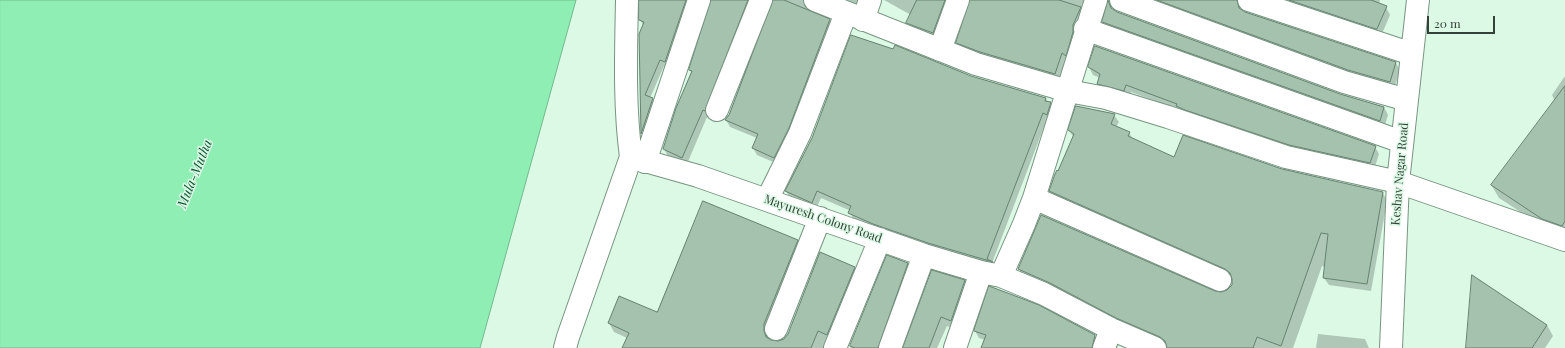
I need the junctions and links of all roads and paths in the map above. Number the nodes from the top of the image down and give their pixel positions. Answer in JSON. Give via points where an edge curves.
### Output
{"nodes":[{"id":1,"x":627,"y":0,"type":"edge"},
{"id":2,"x":699,"y":0,"type":"edge"},
{"id":3,"x":761,"y":0,"type":"edge"},
{"id":4,"x":958,"y":0,"type":"edge"},
{"id":5,"x":1096,"y":0,"type":"edge"},
{"id":6,"x":1121,"y":0,"type":"edge"},
{"id":7,"x":1248,"y":0,"type":"edge"},
{"id":8,"x":1418,"y":0,"type":"edge"},
{"id":9,"x":821,"y":1,"type":"edge"},
{"id":10,"x":860,"y":11,"type":"edge"},
{"id":11,"x":1085,"y":30,"type":"junction"},
{"id":12,"x":940,"y":50,"type":"junction"},
{"id":13,"x":1412,"y":54,"type":"junction"},
{"id":14,"x":1068,"y":91,"type":"junction"},
{"id":15,"x":1407,"y":100,"type":"junction"},
{"id":16,"x":717,"y":110,"type":"dead end"},
{"id":17,"x":1402,"y":142,"type":"junction"},
{"id":18,"x":638,"y":159,"type":"junction"},
{"id":19,"x":1398,"y":182,"type":"junction"},
{"id":20,"x":1034,"y":198,"type":"junction"},
{"id":21,"x":767,"y":200,"type":"junction"},
{"id":22,"x":820,"y":218,"type":"junction"},
{"id":23,"x":880,"y":239,"type":"junction"},
{"id":24,"x":1565,"y":240,"type":"edge"},
{"id":25,"x":924,"y":255,"type":"junction"},
{"id":26,"x":991,"y":274,"type":"junction"},
{"id":27,"x":1220,"y":280,"type":"dead end"},
{"id":28,"x":776,"y":329,"type":"dead end"},
{"id":29,"x":1108,"y":338,"type":"edge"},
{"id":30,"x":565,"y":348,"type":"edge"},
{"id":31,"x":835,"y":348,"type":"edge"},
{"id":32,"x":890,"y":348,"type":"edge"},
{"id":33,"x":956,"y":348,"type":"edge"},
{"id":34,"x":1155,"y":348,"type":"edge"},
{"id":35,"x":1391,"y":348,"type":"edge"}],
"edges":[{"from":1,"to":18,"type":"street","via":[[628,136]]},
{"from":2,"to":18,"type":"street"},
{"from":3,"to":16,"type":"street"},
{"from":4,"to":12,"type":"street"},
{"from":5,"to":11,"type":"street"},
{"from":6,"to":15,"type":"street","via":[[1315,72]]},
{"from":7,"to":13,"type":"street"},
{"from":8,"to":13,"type":"street","name":"Keshav Nagar Road"},
{"from":9,"to":10,"type":"street"},
{"from":10,"to":12,"type":"street"},
{"from":10,"to":21,"type":"street"},
{"from":11,"to":14,"type":"street"},
{"from":11,"to":17,"type":"street"},
{"from":12,"to":14,"type":"street","via":[[976,64]]},
{"from":13,"to":15,"type":"street","name":"Keshav Nagar Road"},
{"from":14,"to":19,"type":"street","via":[[1106,98],[1286,157]]},
{"from":14,"to":20,"type":"street"},
{"from":15,"to":17,"type":"street","name":"Keshav Nagar Road"},
{"from":17,"to":19,"type":"street","name":"Keshav Nagar Road"},
{"from":18,"to":21,"type":"street","name":"Mayuresh Colony Road"},
{"from":18,"to":30,"type":"street"},
{"from":19,"to":24,"type":"street"},
{"from":19,"to":35,"type":"street","name":"Keshav Nagar Road"},
{"from":20,"to":26,"type":"street","via":[[1024,224]]},
{"from":20,"to":27,"type":"street"},
{"from":21,"to":22,"type":"street","name":"Mayuresh Colony Road"},
{"from":22,"to":23,"type":"street","name":"Mayuresh Colony Road"},
{"from":22,"to":28,"type":"street"},
{"from":23,"to":25,"type":"street","name":"Mayuresh Colony Road"},
{"from":23,"to":31,"type":"street"},
{"from":25,"to":26,"type":"street","name":"Mayuresh Colony Road"},
{"from":25,"to":32,"type":"street"},
{"from":26,"to":29,"type":"street","name":"Mayuresh Colony Road","via":[[1044,294]]},
{"from":26,"to":33,"type":"street"},
{"from":29,"to":34,"type":"street","name":"Mayuresh Colony Road"}]}
